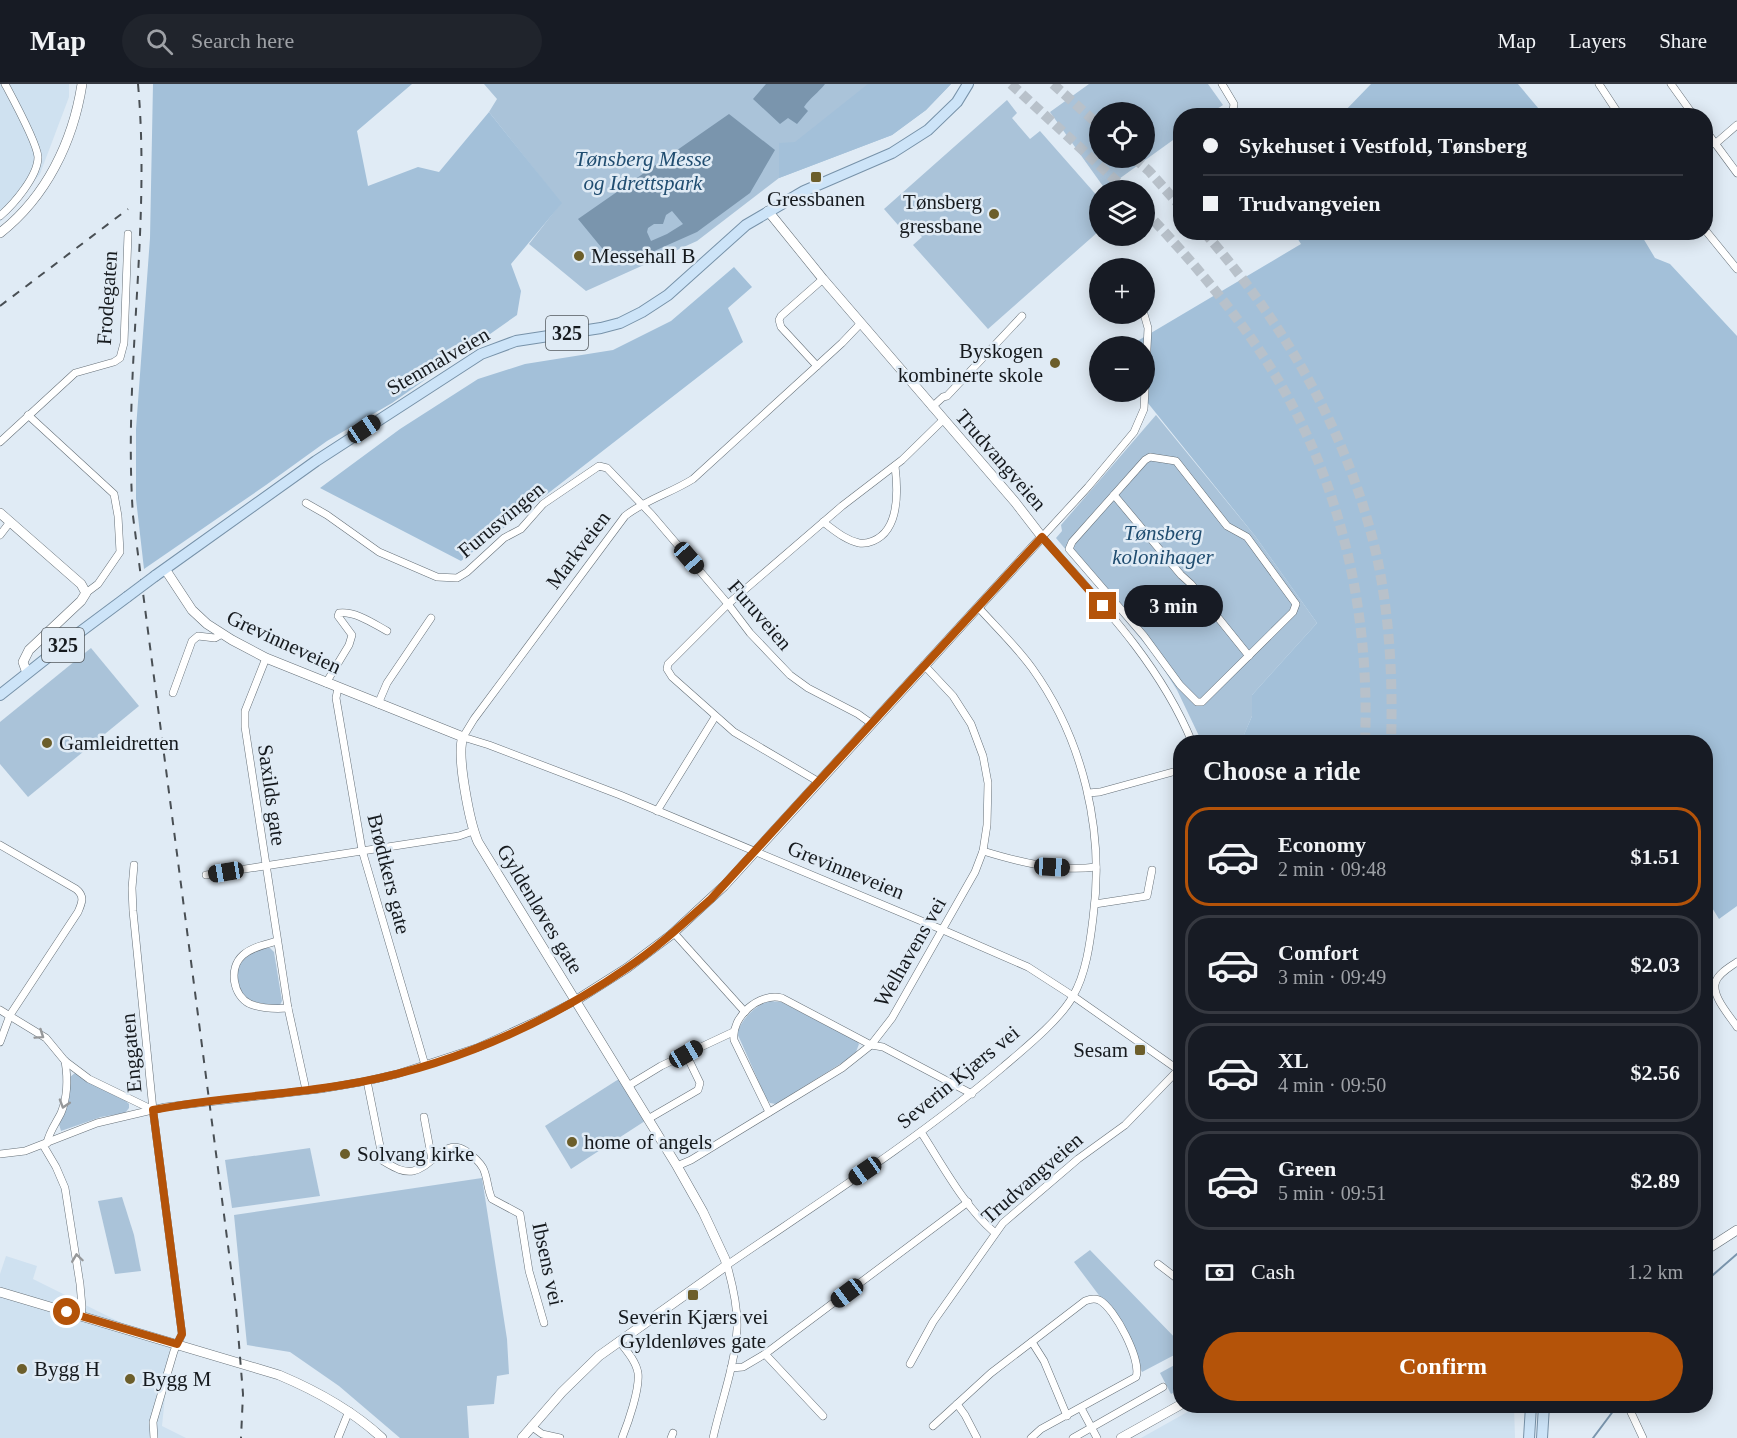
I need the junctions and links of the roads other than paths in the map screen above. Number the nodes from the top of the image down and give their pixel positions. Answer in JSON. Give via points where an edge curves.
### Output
{"nodes":[{"id":1,"x":5,"y":84,"type":"edge"},
{"id":2,"x":82,"y":84,"type":"edge"},
{"id":3,"x":961,"y":84,"type":"edge"},
{"id":4,"x":968,"y":84,"type":"edge"},
{"id":5,"x":1222,"y":84,"type":"edge"},
{"id":6,"x":1599,"y":84,"type":"edge"},
{"id":7,"x":1671,"y":84,"type":"edge"},
{"id":8,"x":1233,"y":108,"type":"edge"},
{"id":9,"x":1615,"y":108,"type":"edge"},
{"id":10,"x":1688,"y":108,"type":"edge"},
{"id":11,"x":1737,"y":125,"type":"edge"},
{"id":12,"x":914,"y":138,"type":"junction"},
{"id":13,"x":1713,"y":141,"type":"edge"},
{"id":14,"x":1715,"y":144,"type":"junction"},
{"id":15,"x":1737,"y":173,"type":"edge"},
{"id":16,"x":768,"y":211,"type":"junction"},
{"id":17,"x":0,"y":216,"type":"edge"},
{"id":18,"x":0,"y":233,"type":"edge"},
{"id":19,"x":128,"y":234,"type":"dead end"},
{"id":20,"x":1713,"y":240,"type":"edge"},
{"id":21,"x":1737,"y":269,"type":"edge"},
{"id":22,"x":823,"y":279,"type":"junction"},
{"id":23,"x":1022,"y":316,"type":"dead end"},
{"id":24,"x":861,"y":323,"type":"junction"},
{"id":25,"x":1148,"y":324,"type":"edge"},
{"id":26,"x":816,"y":366,"type":"junction"},
{"id":27,"x":932,"y":407,"type":"junction"},
{"id":28,"x":28,"y":415,"type":"junction"},
{"id":29,"x":943,"y":420,"type":"junction"},
{"id":30,"x":0,"y":442,"type":"edge"},
{"id":31,"x":895,"y":466,"type":"junction"},
{"id":32,"x":1114,"y":495,"type":"junction"},
{"id":33,"x":306,"y":502,"type":"dead end"},
{"id":34,"x":642,"y":505,"type":"junction"},
{"id":35,"x":0,"y":513,"type":"edge"},
{"id":36,"x":10,"y":522,"type":"junction"},
{"id":37,"x":823,"y":522,"type":"junction"},
{"id":38,"x":0,"y":535,"type":"edge"},
{"id":39,"x":1042,"y":537,"type":"junction"},
{"id":40,"x":165,"y":569,"type":"junction"},
{"id":41,"x":86,"y":593,"type":"junction"},
{"id":42,"x":728,"y":604,"type":"junction"},
{"id":43,"x":978,"y":607,"type":"junction"},
{"id":44,"x":431,"y":618,"type":"dead end"},
{"id":45,"x":387,"y":631,"type":"dead end"},
{"id":46,"x":222,"y":634,"type":"junction"},
{"id":47,"x":1249,"y":656,"type":"junction"},
{"id":48,"x":266,"y":658,"type":"junction"},
{"id":49,"x":924,"y":665,"type":"junction"},
{"id":50,"x":27,"y":673,"type":"junction"},
{"id":51,"x":326,"y":682,"type":"junction"},
{"id":52,"x":338,"y":688,"type":"junction"},
{"id":53,"x":173,"y":693,"type":"dead end"},
{"id":54,"x":0,"y":695,"type":"edge"},
{"id":55,"x":378,"y":704,"type":"junction"},
{"id":56,"x":715,"y":717,"type":"junction"},
{"id":57,"x":872,"y":724,"type":"junction"},
{"id":58,"x":1189,"y":735,"type":"edge"},
{"id":59,"x":463,"y":737,"type":"junction"},
{"id":60,"x":1173,"y":772,"type":"edge"},
{"id":61,"x":819,"y":782,"type":"junction"},
{"id":62,"x":1088,"y":793,"type":"junction"},
{"id":63,"x":657,"y":812,"type":"junction"},
{"id":64,"x":473,"y":831,"type":"junction"},
{"id":65,"x":0,"y":844,"type":"edge"},
{"id":66,"x":362,"y":850,"type":"junction"},
{"id":67,"x":982,"y":851,"type":"junction"},
{"id":68,"x":755,"y":853,"type":"junction"},
{"id":69,"x":134,"y":865,"type":"dead end"},
{"id":70,"x":266,"y":866,"type":"junction"},
{"id":71,"x":1096,"y":867,"type":"junction"},
{"id":72,"x":1152,"y":870,"type":"dead end"},
{"id":73,"x":206,"y":875,"type":"dead end"},
{"id":74,"x":1095,"y":904,"type":"junction"},
{"id":75,"x":943,"y":930,"type":"junction"},
{"id":76,"x":674,"y":933,"type":"junction"},
{"id":77,"x":277,"y":941,"type":"junction"},
{"id":78,"x":1737,"y":962,"type":"edge"},
{"id":79,"x":1073,"y":996,"type":"junction"},
{"id":80,"x":575,"y":1001,"type":"junction"},
{"id":81,"x":288,"y":1008,"type":"junction"},
{"id":82,"x":0,"y":1010,"type":"edge"},
{"id":83,"x":745,"y":1012,"type":"junction"},
{"id":84,"x":9,"y":1015,"type":"junction"},
{"id":85,"x":1737,"y":1027,"type":"edge"},
{"id":86,"x":733,"y":1032,"type":"junction"},
{"id":87,"x":0,"y":1042,"type":"edge"},
{"id":88,"x":871,"y":1045,"type":"junction"},
{"id":89,"x":686,"y":1054,"type":"junction"},
{"id":90,"x":65,"y":1061,"type":"junction"},
{"id":91,"x":425,"y":1065,"type":"junction"},
{"id":92,"x":1173,"y":1065,"type":"edge"},
{"id":93,"x":1173,"y":1077,"type":"edge"},
{"id":94,"x":367,"y":1081,"type":"junction"},
{"id":95,"x":628,"y":1086,"type":"junction"},
{"id":96,"x":306,"y":1090,"type":"junction"},
{"id":97,"x":972,"y":1094,"type":"junction"},
{"id":98,"x":153,"y":1110,"type":"junction"},
{"id":99,"x":769,"y":1112,"type":"junction"},
{"id":100,"x":424,"y":1117,"type":"dead end"},
{"id":101,"x":648,"y":1119,"type":"junction"},
{"id":102,"x":921,"y":1132,"type":"junction"},
{"id":103,"x":45,"y":1144,"type":"junction"},
{"id":104,"x":0,"y":1154,"type":"edge"},
{"id":105,"x":432,"y":1160,"type":"junction"},
{"id":106,"x":677,"y":1166,"type":"junction"},
{"id":107,"x":968,"y":1202,"type":"junction"},
{"id":108,"x":1737,"y":1230,"type":"edge"},
{"id":109,"x":994,"y":1232,"type":"junction"},
{"id":110,"x":1713,"y":1245,"type":"edge"},
{"id":111,"x":1158,"y":1264,"type":"dead end"},
{"id":112,"x":727,"y":1265,"type":"junction"},
{"id":113,"x":1173,"y":1276,"type":"edge"},
{"id":114,"x":0,"y":1292,"type":"edge"},
{"id":115,"x":81,"y":1316,"type":"junction"},
{"id":116,"x":544,"y":1323,"type":"dead end"},
{"id":117,"x":619,"y":1341,"type":"junction"},
{"id":118,"x":1032,"y":1342,"type":"junction"},
{"id":119,"x":177,"y":1344,"type":"junction"},
{"id":120,"x":765,"y":1354,"type":"junction"},
{"id":121,"x":910,"y":1364,"type":"dead end"},
{"id":122,"x":731,"y":1368,"type":"junction"},
{"id":123,"x":1163,"y":1387,"type":"dead end"},
{"id":124,"x":957,"y":1404,"type":"junction"},
{"id":125,"x":1081,"y":1408,"type":"junction"},
{"id":126,"x":1173,"y":1409,"type":"edge"},
{"id":127,"x":349,"y":1411,"type":"junction"},
{"id":128,"x":1531,"y":1413,"type":"edge"},
{"id":129,"x":1544,"y":1413,"type":"edge"},
{"id":130,"x":1631,"y":1413,"type":"edge"},
{"id":131,"x":823,"y":1416,"type":"dead end"},
{"id":132,"x":1066,"y":1416,"type":"junction"},
{"id":133,"x":933,"y":1425,"type":"dead end"},
{"id":134,"x":531,"y":1426,"type":"junction"},
{"id":135,"x":1092,"y":1428,"type":"junction"},
{"id":136,"x":154,"y":1438,"type":"edge"},
{"id":137,"x":338,"y":1438,"type":"edge"},
{"id":138,"x":382,"y":1438,"type":"edge"},
{"id":139,"x":522,"y":1438,"type":"edge"},
{"id":140,"x":560,"y":1438,"type":"edge"},
{"id":141,"x":622,"y":1438,"type":"edge"},
{"id":142,"x":713,"y":1438,"type":"edge"},
{"id":143,"x":977,"y":1438,"type":"edge"},
{"id":144,"x":1031,"y":1438,"type":"edge"},
{"id":145,"x":1073,"y":1438,"type":"edge"},
{"id":146,"x":1097,"y":1438,"type":"edge"},
{"id":147,"x":1121,"y":1438,"type":"edge"},
{"id":148,"x":1529,"y":1438,"type":"edge"},
{"id":149,"x":1542,"y":1438,"type":"edge"},
{"id":150,"x":1643,"y":1438,"type":"edge"}],
"edges":[{"from":1,"to":17,"type":"street","via":[[38,160],[20,196]]},
{"from":2,"to":18,"type":"main road","via":[[71,131],[49,177],[21,215]]},
{"from":3,"to":12,"type":"main road","name":"Stenmalveien","number":"325"},
{"from":4,"to":12,"type":"main road","name":"Stenmalveien","number":"325","via":[[940,120]]},
{"from":5,"to":8,"type":"street"},
{"from":6,"to":9,"type":"street"},
{"from":7,"to":10,"type":"street"},
{"from":11,"to":14,"type":"street"},
{"from":12,"to":16,"type":"main road","name":"Stenmalveien","number":"325","via":[[882,158]]},
{"from":13,"to":14,"type":"street"},
{"from":14,"to":15,"type":"street"},
{"from":16,"to":22,"type":"main road","name":"Trudvangveien"},
{"from":16,"to":40,"type":"main road","name":"Stenmalveien","number":"325","via":[[738,231],[668,294],[642,312],[601,328],[516,341],[460,366],[316,461]]},
{"from":19,"to":28,"type":"street","name":"Frodegaten","via":[[124,343],[120,358],[75,373]]},
{"from":20,"to":21,"type":"street"},
{"from":22,"to":24,"type":"main road","name":"Trudvangveien"},
{"from":22,"to":26,"type":"street","via":[[779,320]]},
{"from":23,"to":27,"type":"street"},
{"from":24,"to":26,"type":"street","name":"Markveien"},
{"from":24,"to":27,"type":"main road","name":"Trudvangveien"},
{"from":25,"to":39,"type":"street","via":[[1144,409],[1134,432]]},
{"from":26,"to":34,"type":"street","name":"Markveien","via":[[693,479]]},
{"from":27,"to":29,"type":"main road","name":"Trudvangveien"},
{"from":28,"to":30,"type":"street","name":"Frodegaten"},
{"from":28,"to":41,"type":"street","via":[[114,494],[120,552],[98,584]]},
{"from":29,"to":31,"type":"street"},
{"from":29,"to":39,"type":"main road","name":"Trudvangveien"},
{"from":31,"to":37,"type":"street"},
{"from":31,"to":37,"type":"street","via":[[893,520],[879,538],[857,543]]},
{"from":32,"to":47,"type":"street"},
{"from":32,"to":47,"type":"street","via":[[1145,460],[1172,459],[1227,526],[1247,537],[1296,604],[1293,612]]},
{"from":32,"to":47,"type":"street","via":[[1069,549],[1144,636],[1180,685],[1202,702]]},
{"from":33,"to":34,"type":"street","name":"Furusvingen","via":[[370,548],[444,578],[457,578],[467,572],[521,528],[543,504],[599,466],[607,468]]},
{"from":34,"to":42,"type":"street","name":"Furuveien"},
{"from":34,"to":59,"type":"street","name":"Markveien","via":[[616,526]]},
{"from":35,"to":36,"type":"main road"},
{"from":36,"to":38,"type":"street"},
{"from":36,"to":41,"type":"main road","via":[[81,584]]},
{"from":37,"to":42,"type":"street"},
{"from":39,"to":43,"type":"main road"},
{"from":39,"to":58,"type":"street","name":"Trudvangveien","via":[[1142,653],[1177,708]]},
{"from":40,"to":46,"type":"main road","name":"Grevinneveien","via":[[192,610]]},
{"from":40,"to":50,"type":"main road","name":"Stenmalveien","number":"325","bridge":true},
{"from":41,"to":50,"type":"main road","via":[[29,650],[23,662]]},
{"from":42,"to":56,"type":"street","via":[[667,669]]},
{"from":42,"to":57,"type":"street","name":"Furuveien","via":[[790,675]]},
{"from":43,"to":49,"type":"main road"},
{"from":43,"to":62,"type":"street","name":"Severin Kjærs vei","via":[[1016,647],[1045,689],[1076,752]]},
{"from":44,"to":55,"type":"street","via":[[387,683]]},
{"from":45,"to":51,"type":"street","via":[[360,617],[339,614],[352,635]]},
{"from":46,"to":48,"type":"main road","name":"Grevinneveien"},
{"from":46,"to":53,"type":"street","via":[[215,638],[198,636],[192,641]]},
{"from":48,"to":51,"type":"main road","name":"Grevinneveien"},
{"from":48,"to":70,"type":"street","name":"Saxilds gate","via":[[244,715]]},
{"from":49,"to":57,"type":"main road"},
{"from":49,"to":67,"type":"street","name":"Welhavens vei","via":[[953,696],[971,724],[983,756],[988,808]]},
{"from":50,"to":54,"type":"main road","number":"325"},
{"from":51,"to":52,"type":"main road","name":"Grevinneveien"},
{"from":52,"to":55,"type":"main road","name":"Grevinneveien"},
{"from":52,"to":66,"type":"street","name":"Brødtkers gate","via":[[336,698]]},
{"from":55,"to":59,"type":"main road","name":"Grevinneveien"},
{"from":56,"to":61,"type":"street","via":[[754,745]]},
{"from":56,"to":63,"type":"street"},
{"from":57,"to":61,"type":"main road"},
{"from":59,"to":63,"type":"street","name":"Grevinneveien"},
{"from":59,"to":64,"type":"main road","name":"Gyldenløves gate","via":[[460,750]]},
{"from":60,"to":62,"type":"street"},
{"from":61,"to":68,"type":"main road"},
{"from":62,"to":71,"type":"street","name":"Severin Kjærs vei"},
{"from":63,"to":68,"type":"street","name":"Grevinneveien"},
{"from":64,"to":66,"type":"street"},
{"from":64,"to":80,"type":"main road","name":"Gyldenløves gate"},
{"from":65,"to":84,"type":"street","via":[[76,889],[82,899],[78,912]]},
{"from":66,"to":70,"type":"street"},
{"from":66,"to":91,"type":"street","name":"Brødtkers gate"},
{"from":67,"to":71,"type":"street","via":[[1028,863]]},
{"from":67,"to":75,"type":"street","name":"Welhavens vei"},
{"from":68,"to":75,"type":"street","name":"Grevinneveien"},
{"from":68,"to":76,"type":"main road"},
{"from":69,"to":98,"type":"street","name":"Enggaten","via":[[133,911]]},
{"from":70,"to":73,"type":"street"},
{"from":70,"to":77,"type":"street","name":"Saxilds gate"},
{"from":71,"to":74,"type":"street","name":"Severin Kjærs vei"},
{"from":72,"to":74,"type":"street","via":[[1147,896]]},
{"from":74,"to":79,"type":"street","name":"Severin Kjærs vei","via":[[1085,962]]},
{"from":75,"to":79,"type":"street","name":"Grevinneveien","via":[[1028,967]]},
{"from":75,"to":88,"type":"street","name":"Welhavens vei","via":[[892,1018]]},
{"from":76,"to":80,"type":"main road","via":[[627,969]]},
{"from":76,"to":83,"type":"street"},
{"from":77,"to":81,"type":"street","name":"Saxilds gate"},
{"from":77,"to":81,"type":"street","via":[[242,956],[234,980],[243,1000]]},
{"from":78,"to":85,"type":"street","via":[[1721,975],[1715,989]]},
{"from":79,"to":92,"type":"street","name":"Grevinneveien"},
{"from":79,"to":97,"type":"street","name":"Severin Kjærs vei","via":[[1026,1047]]},
{"from":80,"to":91,"type":"street","via":[[501,1038]]},
{"from":80,"to":95,"type":"main road","name":"Gyldenløves gate"},
{"from":81,"to":96,"type":"street","name":"Saxilds gate"},
{"from":82,"to":84,"type":"street"},
{"from":83,"to":86,"type":"street"},
{"from":83,"to":88,"type":"street","via":[[759,1000],[776,997]]},
{"from":84,"to":87,"type":"street"},
{"from":84,"to":90,"type":"street","one_way":true,"via":[[46,1038]]},
{"from":86,"to":89,"type":"street"},
{"from":86,"to":99,"type":"street"},
{"from":88,"to":97,"type":"street","via":[[883,1047]]},
{"from":88,"to":99,"type":"street","name":"Welhavens vei","via":[[842,1068]]},
{"from":89,"to":95,"type":"street"},
{"from":89,"to":101,"type":"street","via":[[700,1083],[698,1090]]},
{"from":90,"to":98,"type":"street","via":[[98,1084]]},
{"from":90,"to":103,"type":"street","one_way":true,"via":[[66,1098]]},
{"from":91,"to":94,"type":"street"},
{"from":93,"to":109,"type":"street","name":"Trudvangveien","via":[[1119,1131],[1078,1159]]},
{"from":94,"to":96,"type":"street"},
{"from":94,"to":105,"type":"street","name":"Ibsens vei","via":[[382,1161],[412,1171]]},
{"from":95,"to":101,"type":"main road","name":"Gyldenløves gate"},
{"from":96,"to":98,"type":"street"},
{"from":97,"to":102,"type":"street","name":"Severin Kjærs vei"},
{"from":98,"to":103,"type":"street","via":[[97,1123]]},
{"from":98,"to":119,"type":"street","name":"Enggaten","via":[[182,1334]]},
{"from":99,"to":106,"type":"street","name":"Welhavens vei"},
{"from":100,"to":105,"type":"street"},
{"from":101,"to":106,"type":"main road","name":"Gyldenløves gate"},
{"from":102,"to":107,"type":"street"},
{"from":102,"to":112,"type":"street","name":"Severin Kjærs vei"},
{"from":103,"to":104,"type":"street"},
{"from":115,"to":103,"type":"street","one_way":true,"via":[[65,1188]]},
{"from":105,"to":116,"type":"street","name":"Ibsens vei","via":[[448,1148],[466,1151],[482,1166],[492,1199],[520,1214]]},
{"from":106,"to":112,"type":"main road","name":"Gyldenløves gate"},
{"from":107,"to":109,"type":"street"},
{"from":107,"to":120,"type":"street"},
{"from":108,"to":110,"type":"main road"},
{"from":109,"to":121,"type":"street","name":"Trudvangveien","via":[[933,1322]]},
{"from":111,"to":113,"type":"street"},
{"from":112,"to":117,"type":"main road","name":"Severin Kjærs vei"},
{"from":112,"to":122,"type":"street","name":"Gyldenløves gate","via":[[737,1328]]},
{"from":114,"to":115,"type":"main road"},
{"from":115,"to":119,"type":"main road"},
{"from":117,"to":134,"type":"main road","name":"Severin Kjærs vei","via":[[582,1371]]},
{"from":117,"to":141,"type":"street","via":[[638,1376]]},
{"from":118,"to":124,"type":"street"},
{"from":118,"to":125,"type":"street","via":[[1092,1299],[1107,1306],[1120,1323],[1137,1369],[1136,1377]]},
{"from":118,"to":132,"type":"street"},
{"from":119,"to":127,"type":"main road","via":[[279,1375]]},
{"from":119,"to":136,"type":"street","name":"Enggaten","via":[[153,1422]]},
{"from":120,"to":122,"type":"street","via":[[742,1367]]},
{"from":120,"to":131,"type":"street"},
{"from":122,"to":142,"type":"street","name":"Gyldenløves gate"},
{"from":123,"to":135,"type":"street"},
{"from":124,"to":133,"type":"street"},
{"from":124,"to":143,"type":"street"},
{"from":125,"to":132,"type":"street"},
{"from":125,"to":135,"type":"street"},
{"from":126,"to":147,"type":"main road"},
{"from":127,"to":137,"type":"street"},
{"from":127,"to":138,"type":"main road"},
{"from":128,"to":148,"type":"main road"},
{"from":129,"to":149,"type":"main road"},
{"from":130,"to":150,"type":"street"},
{"from":132,"to":144,"type":"street"},
{"from":134,"to":139,"type":"main road","name":"Severin Kjærs vei"},
{"from":134,"to":140,"type":"street","via":[[542,1434]]},
{"from":135,"to":145,"type":"street"},
{"from":135,"to":146,"type":"street"}]}
